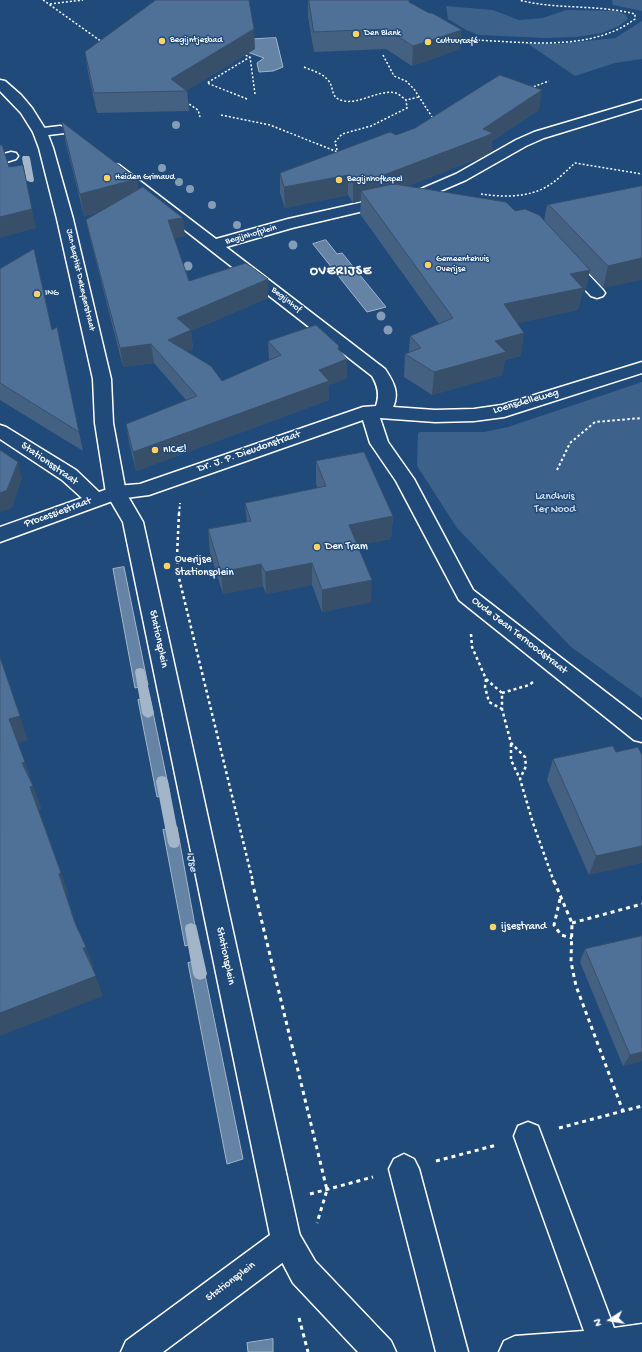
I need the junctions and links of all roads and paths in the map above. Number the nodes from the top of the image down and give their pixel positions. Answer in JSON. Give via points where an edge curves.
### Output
{"nodes":[{"id":1,"x":43,"y":0,"type":"edge"},
{"id":2,"x":83,"y":0,"type":"edge"},
{"id":3,"x":519,"y":0,"type":"edge"},
{"id":4,"x":50,"y":4,"type":"junction"},
{"id":5,"x":474,"y":40,"type":"dead end"},
{"id":6,"x":107,"y":46,"type":"edge"},
{"id":7,"x":242,"y":54,"type":"edge"},
{"id":8,"x":383,"y":55,"type":"dead end"},
{"id":9,"x":250,"y":57,"type":"junction"},
{"id":10,"x":304,"y":67,"type":"dead end"},
{"id":11,"x":549,"y":81,"type":"dead end"},
{"id":12,"x":0,"y":84,"type":"edge"},
{"id":13,"x":528,"y":89,"type":"edge"},
{"id":14,"x":255,"y":94,"type":"dead end"},
{"id":15,"x":419,"y":97,"type":"junction"},
{"id":16,"x":247,"y":99,"type":"dead end"},
{"id":17,"x":406,"y":100,"type":"junction"},
{"id":18,"x":185,"y":101,"type":"edge"},
{"id":19,"x":642,"y":104,"type":"edge"},
{"id":20,"x":221,"y":115,"type":"dead end"},
{"id":21,"x":200,"y":117,"type":"dead end"},
{"id":22,"x":436,"y":125,"type":"edge"},
{"id":23,"x":60,"y":130,"type":"dead end"},
{"id":24,"x":40,"y":132,"type":"junction"},
{"id":25,"x":337,"y":150,"type":"junction"},
{"id":26,"x":343,"y":154,"type":"edge"},
{"id":27,"x":101,"y":158,"type":"edge"},
{"id":28,"x":642,"y":174,"type":"edge"},
{"id":29,"x":441,"y":186,"type":"junction"},
{"id":30,"x":401,"y":199,"type":"junction"},
{"id":31,"x":434,"y":205,"type":"edge"},
{"id":32,"x":214,"y":245,"type":"junction"},
{"id":33,"x":556,"y":249,"type":"edge"},
{"id":34,"x":597,"y":293,"type":"dead end"},
{"id":35,"x":642,"y":367,"type":"edge"},
{"id":36,"x":375,"y":411,"type":"junction"},
{"id":37,"x":642,"y":418,"type":"edge"},
{"id":38,"x":0,"y":431,"type":"edge"},
{"id":39,"x":557,"y":470,"type":"dead end"},
{"id":40,"x":187,"y":474,"type":"junction"},
{"id":41,"x":105,"y":496,"type":"junction"},
{"id":42,"x":0,"y":535,"type":"edge"},
{"id":43,"x":466,"y":595,"type":"junction"},
{"id":44,"x":486,"y":679,"type":"junction"},
{"id":45,"x":502,"y":709,"type":"junction"},
{"id":46,"x":642,"y":733,"type":"edge"},
{"id":47,"x":510,"y":743,"type":"junction"},
{"id":48,"x":520,"y":779,"type":"junction"},
{"id":49,"x":560,"y":898,"type":"junction"},
{"id":50,"x":642,"y":904,"type":"edge"},
{"id":51,"x":572,"y":923,"type":"junction"},
{"id":52,"x":572,"y":938,"type":"junction"},
{"id":53,"x":642,"y":1106,"type":"edge"},
{"id":54,"x":623,"y":1111,"type":"junction"},
{"id":55,"x":528,"y":1136,"type":"junction"},
{"id":56,"x":404,"y":1169,"type":"junction"},
{"id":57,"x":327,"y":1190,"type":"junction"},
{"id":58,"x":278,"y":1203,"type":"junction"},
{"id":59,"x":286,"y":1241,"type":"junction"},
{"id":60,"x":304,"y":1272,"type":"junction"},
{"id":61,"x":642,"y":1340,"type":"edge"},
{"id":62,"x":605,"y":1345,"type":"junction"},
{"id":63,"x":137,"y":1352,"type":"edge"},
{"id":64,"x":380,"y":1352,"type":"edge"},
{"id":65,"x":452,"y":1352,"type":"edge"},
{"id":66,"x":515,"y":1352,"type":"edge"}],
"edges":[{"from":1,"to":4,"type":"path"},
{"from":2,"to":4,"type":"path"},
{"from":3,"to":5,"type":"path","via":[[543,6],[622,10],[635,14],[635,19],[623,28],[606,35],[576,40]]},
{"from":4,"to":6,"type":"path"},
{"from":7,"to":9,"type":"path"},
{"from":8,"to":15,"type":"path","via":[[394,76],[406,81]]},
{"from":9,"to":14,"type":"path"},
{"from":9,"to":16,"type":"path","via":[[207,83]]},
{"from":10,"to":17,"type":"path","via":[[323,75],[330,82],[334,97],[344,101],[363,100],[378,93],[396,93]]},
{"from":11,"to":13,"type":"path"},
{"from":12,"to":24,"type":"street","name":"Jan-Baptist Dekeyserstraat","via":[[27,111]]},
{"from":15,"to":17,"type":"path"},
{"from":15,"to":22,"type":"path"},
{"from":17,"to":25,"type":"path","via":[[407,108],[371,126],[342,134],[335,142]]},
{"from":18,"to":21,"type":"path","via":[[198,110]]},
{"from":19,"to":29,"type":"street","via":[[539,135]]},
{"from":20,"to":25,"type":"path","via":[[270,125]]},
{"from":23,"to":24,"type":"street"},
{"from":24,"to":41,"type":"street","name":"Jan-Baptist Dekeyserstraat","via":[[66,219],[102,379]]},
{"from":25,"to":26,"type":"path"},
{"from":27,"to":32,"type":"street","name":"Begijnhof"},
{"from":28,"to":29,"type":"path","via":[[575,164],[544,189],[520,194],[494,196]]},
{"from":29,"to":30,"type":"street"},
{"from":30,"to":31,"type":"street"},
{"from":30,"to":32,"type":"street","name":"Begijnhofplein","via":[[288,224]]},
{"from":32,"to":36,"type":"street","name":"Begijnhof","via":[[379,373],[388,393],[386,405]]},
{"from":33,"to":34,"type":"street"},
{"from":35,"to":36,"type":"street","name":"Loensdelleweg","via":[[504,411],[435,416]]},
{"from":36,"to":40,"type":"street","name":"Dr. J. P. Dieudonstraat"},
{"from":36,"to":43,"type":"street","name":"Oude Jean Ternoodstraat","via":[[379,443],[404,479]]},
{"from":37,"to":39,"type":"path","via":[[595,422],[570,443]]},
{"from":38,"to":41,"type":"street","name":"Stationsstraat"},
{"from":40,"to":41,"type":"street","name":"Dr. J. P. Dieudonstraat","via":[[142,490]]},
{"from":40,"to":57,"type":"path","via":[[181,498],[177,556],[179,578]]},
{"from":41,"to":42,"type":"street","name":"Processiestraat"},
{"from":41,"to":58,"type":"street","name":"Stationsplein","via":[[133,522]]},
{"from":43,"to":44,"type":"path","via":[[472,647]]},
{"from":43,"to":46,"type":"street","name":"Oude Jean Ternoodstraat"},
{"from":44,"to":45,"type":"path","via":[[502,693]]},
{"from":44,"to":45,"type":"path","via":[[484,687],[490,702]]},
{"from":45,"to":47,"type":"path"},
{"from":47,"to":48,"type":"path","via":[[511,760]]},
{"from":47,"to":48,"type":"path","via":[[525,757],[526,766]]},
{"from":48,"to":49,"type":"path"},
{"from":49,"to":51,"type":"path"},
{"from":49,"to":52,"type":"path","via":[[554,925],[561,935]]},
{"from":50,"to":51,"type":"path"},
{"from":51,"to":52,"type":"path"},
{"from":52,"to":54,"type":"path","via":[[571,962],[576,986]]},
{"from":53,"to":54,"type":"path"},
{"from":54,"to":55,"type":"path"},
{"from":55,"to":56,"type":"path"},
{"from":55,"to":62,"type":"street"},
{"from":56,"to":57,"type":"path"},
{"from":56,"to":65,"type":"street"},
{"from":57,"to":58,"type":"path"},
{"from":57,"to":60,"type":"path"},
{"from":58,"to":59,"type":"street","name":"Stationsplein"},
{"from":59,"to":60,"type":"street"},
{"from":59,"to":63,"type":"street","name":"Stationsplein"},
{"from":60,"to":64,"type":"street"},
{"from":61,"to":62,"type":"street"},
{"from":62,"to":66,"type":"street"}]}
